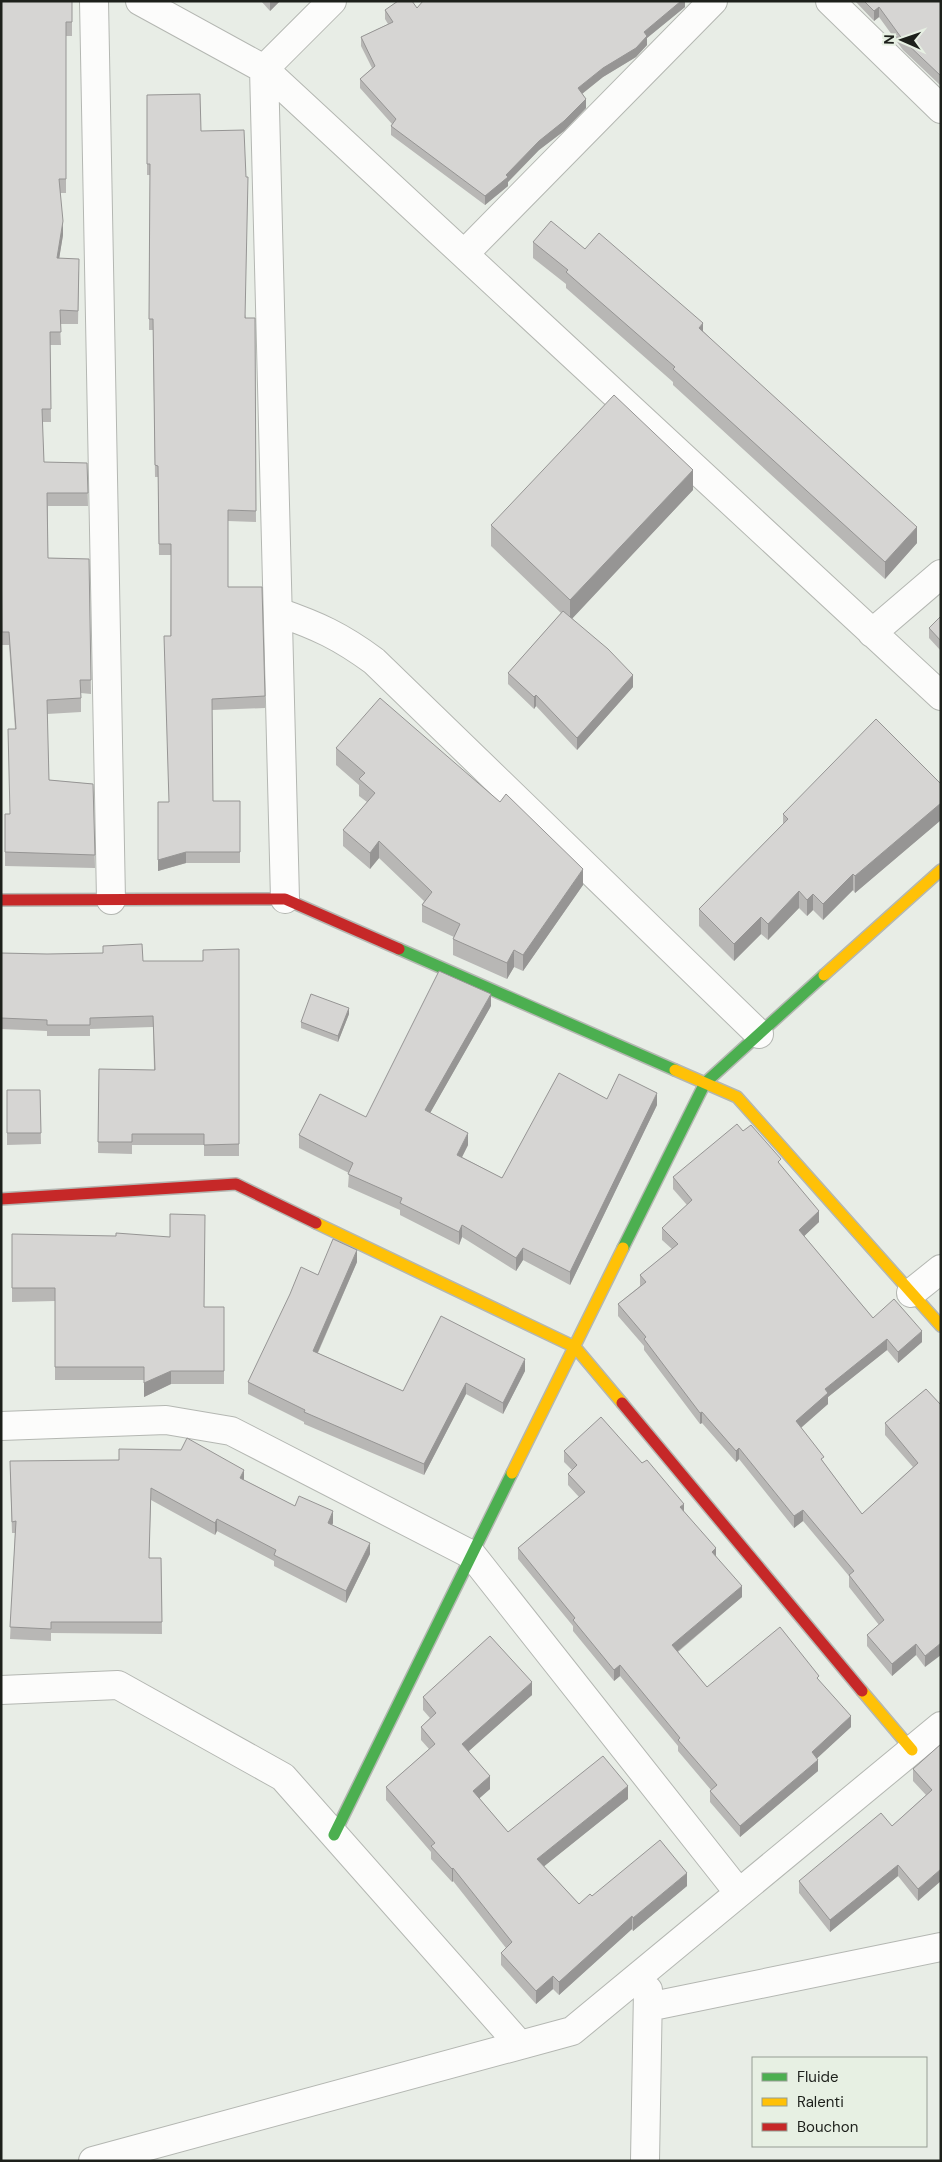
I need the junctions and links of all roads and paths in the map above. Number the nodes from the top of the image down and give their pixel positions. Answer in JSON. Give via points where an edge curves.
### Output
{"nodes":[{"id":1,"x":94,"y":1,"type":"edge"},
{"id":2,"x":140,"y":1,"type":"edge"},
{"id":3,"x":332,"y":1,"type":"edge"},
{"id":4,"x":713,"y":1,"type":"edge"},
{"id":5,"x":830,"y":1,"type":"edge"},
{"id":6,"x":264,"y":69,"type":"junction"},
{"id":7,"x":941,"y":109,"type":"edge"},
{"id":8,"x":464,"y":254,"type":"junction"},
{"id":9,"x":941,"y":574,"type":"edge"},
{"id":10,"x":278,"y":612,"type":"junction"},
{"id":11,"x":872,"y":633,"type":"junction"},
{"id":12,"x":941,"y":696,"type":"edge"},
{"id":13,"x":941,"y":870,"type":"edge"},
{"id":14,"x":285,"y":899,"type":"junction"},
{"id":15,"x":1,"y":900,"type":"edge"},
{"id":16,"x":111,"y":900,"type":"junction"},
{"id":17,"x":759,"y":1034,"type":"junction"},
{"id":18,"x":704,"y":1083,"type":"junction"},
{"id":19,"x":1,"y":1199,"type":"edge"},
{"id":20,"x":941,"y":1269,"type":"edge"},
{"id":21,"x":911,"y":1293,"type":"junction"},
{"id":22,"x":941,"y":1326,"type":"edge"},
{"id":23,"x":575,"y":1347,"type":"junction"},
{"id":24,"x":1,"y":1426,"type":"edge"},
{"id":25,"x":472,"y":1555,"type":"junction"},
{"id":26,"x":1,"y":1690,"type":"edge"},
{"id":27,"x":941,"y":1726,"type":"edge"},
{"id":28,"x":912,"y":1750,"type":"junction"},
{"id":29,"x":334,"y":1835,"type":"junction"},
{"id":30,"x":739,"y":1894,"type":"junction"},
{"id":31,"x":941,"y":1947,"type":"edge"},
{"id":32,"x":649,"y":1967,"type":"junction"},
{"id":33,"x":648,"y":2007,"type":"junction"},
{"id":34,"x":520,"y":2045,"type":"junction"},
{"id":35,"x":93,"y":2161,"type":"edge"},
{"id":36,"x":645,"y":2161,"type":"edge"}],
"edges":[{"from":1,"to":16,"type":"street"},
{"from":2,"to":6,"type":"street"},
{"from":3,"to":6,"type":"street"},
{"from":4,"to":8,"type":"street"},
{"from":5,"to":7,"type":"street"},
{"from":6,"to":8,"type":"street"},
{"from":6,"to":10,"type":"street"},
{"from":8,"to":11,"type":"street"},
{"from":9,"to":11,"type":"street"},
{"from":10,"to":14,"type":"street"},
{"from":10,"to":17,"type":"street","via":[[341,637],[374,661]]},
{"from":11,"to":12,"type":"street"},
{"from":13,"to":17,"type":"street"},
{"from":14,"to":16,"type":"street"},
{"from":14,"to":18,"type":"street"},
{"from":15,"to":16,"type":"street"},
{"from":17,"to":18,"type":"street"},
{"from":18,"to":21,"type":"street","via":[[737,1097]]},
{"from":18,"to":23,"type":"street"},
{"from":19,"to":23,"type":"street","via":[[236,1184]]},
{"from":20,"to":21,"type":"street"},
{"from":21,"to":22,"type":"street"},
{"from":23,"to":25,"type":"street"},
{"from":23,"to":28,"type":"street"},
{"from":24,"to":25,"type":"street","via":[[166,1420],[231,1430]]},
{"from":25,"to":29,"type":"street"},
{"from":25,"to":30,"type":"street"},
{"from":26,"to":29,"type":"street","via":[[118,1685],[283,1777]]},
{"from":27,"to":28,"type":"street"},
{"from":28,"to":30,"type":"street"},
{"from":29,"to":34,"type":"street"},
{"from":30,"to":32,"type":"street"},
{"from":31,"to":33,"type":"street"},
{"from":32,"to":33,"type":"street"},
{"from":32,"to":34,"type":"street","via":[[572,2031]]},
{"from":33,"to":36,"type":"street"},
{"from":34,"to":35,"type":"street"}]}
